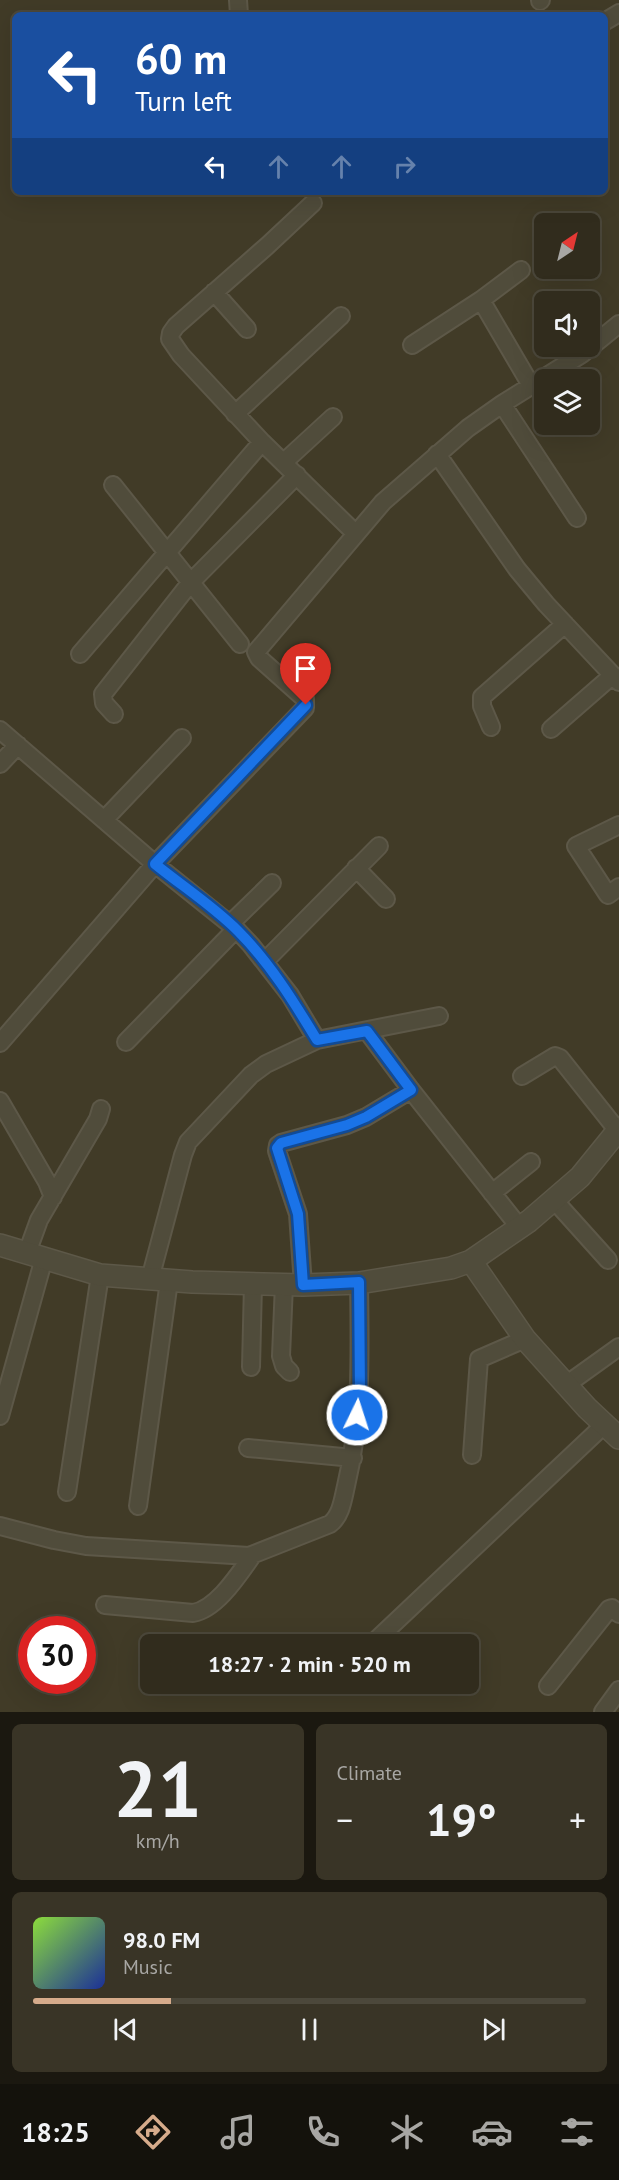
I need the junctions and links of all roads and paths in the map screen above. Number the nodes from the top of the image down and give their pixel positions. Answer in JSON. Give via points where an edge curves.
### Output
{"nodes":[{"id":1,"x":313,"y":203,"type":"dead end"},
{"id":2,"x":521,"y":270,"type":"dead end"},
{"id":3,"x":214,"y":292,"type":"junction"},
{"id":4,"x":481,"y":300,"type":"junction"},
{"id":5,"x":341,"y":316,"type":"dead end"},
{"id":6,"x":619,"y":324,"type":"edge"},
{"id":7,"x":247,"y":328,"type":"dead end"},
{"id":8,"x":412,"y":345,"type":"dead end"},
{"id":9,"x":532,"y":387,"type":"junction"},
{"id":10,"x":502,"y":404,"type":"junction"},
{"id":11,"x":236,"y":414,"type":"junction"},
{"id":12,"x":333,"y":417,"type":"dead end"},
{"id":13,"x":262,"y":442,"type":"junction"},
{"id":14,"x":437,"y":454,"type":"junction"},
{"id":15,"x":284,"y":462,"type":"junction"},
{"id":16,"x":297,"y":475,"type":"junction"},
{"id":17,"x":113,"y":485,"type":"dead end"},
{"id":18,"x":577,"y":518,"type":"dead end"},
{"id":19,"x":355,"y":533,"type":"junction"},
{"id":20,"x":168,"y":552,"type":"junction"},
{"id":21,"x":191,"y":582,"type":"junction"},
{"id":22,"x":565,"y":624,"type":"junction"},
{"id":23,"x":240,"y":644,"type":"dead end"},
{"id":24,"x":80,"y":654,"type":"dead end"},
{"id":25,"x":616,"y":678,"type":"edge"},
{"id":26,"x":114,"y":714,"type":"dead end"},
{"id":27,"x":491,"y":728,"type":"dead end"},
{"id":28,"x":551,"y":729,"type":"dead end"},
{"id":29,"x":0,"y":730,"type":"edge"},
{"id":30,"x":182,"y":738,"type":"dead end"},
{"id":31,"x":18,"y":745,"type":"junction"},
{"id":32,"x":0,"y":764,"type":"edge"},
{"id":33,"x":104,"y":820,"type":"junction"},
{"id":34,"x":619,"y":825,"type":"edge"},
{"id":35,"x":379,"y":846,"type":"dead end"},
{"id":36,"x":155,"y":864,"type":"junction"},
{"id":37,"x":356,"y":868,"type":"junction"},
{"id":38,"x":272,"y":883,"type":"dead end"},
{"id":39,"x":619,"y":887,"type":"edge"},
{"id":40,"x":386,"y":899,"type":"dead end"},
{"id":41,"x":233,"y":927,"type":"junction"},
{"id":42,"x":265,"y":961,"type":"junction"},
{"id":43,"x":440,"y":1016,"type":"dead end"},
{"id":44,"x":367,"y":1031,"type":"junction"},
{"id":45,"x":317,"y":1040,"type":"junction"},
{"id":46,"x":126,"y":1042,"type":"dead end"},
{"id":47,"x":0,"y":1043,"type":"edge"},
{"id":48,"x":522,"y":1076,"type":"dead end"},
{"id":49,"x":411,"y":1090,"type":"junction"},
{"id":50,"x":0,"y":1101,"type":"edge"},
{"id":51,"x":101,"y":1109,"type":"dead end"},
{"id":52,"x":619,"y":1130,"type":"edge"},
{"id":53,"x":531,"y":1162,"type":"dead end"},
{"id":54,"x":492,"y":1193,"type":"junction"},
{"id":55,"x":53,"y":1197,"type":"junction"},
{"id":56,"x":554,"y":1200,"type":"junction"},
{"id":57,"x":520,"y":1228,"type":"junction"},
{"id":58,"x":0,"y":1245,"type":"edge"},
{"id":59,"x":35,"y":1255,"type":"junction"},
{"id":60,"x":608,"y":1260,"type":"dead end"},
{"id":61,"x":471,"y":1261,"type":"junction"},
{"id":62,"x":100,"y":1275,"type":"junction"},
{"id":63,"x":159,"y":1280,"type":"junction"},
{"id":64,"x":359,"y":1282,"type":"junction"},
{"id":65,"x":253,"y":1284,"type":"junction"},
{"id":66,"x":293,"y":1285,"type":"junction"},
{"id":67,"x":525,"y":1339,"type":"junction"},
{"id":68,"x":619,"y":1347,"type":"edge"},
{"id":69,"x":251,"y":1367,"type":"dead end"},
{"id":70,"x":290,"y":1372,"type":"dead end"},
{"id":71,"x":566,"y":1386,"type":"junction"},
{"id":72,"x":0,"y":1416,"type":"edge"},
{"id":73,"x":612,"y":1432,"type":"edge"},
{"id":74,"x":248,"y":1448,"type":"dead end"},
{"id":75,"x":472,"y":1455,"type":"dead end"},
{"id":76,"x":353,"y":1458,"type":"junction"},
{"id":77,"x":67,"y":1492,"type":"dead end"},
{"id":78,"x":138,"y":1506,"type":"dead end"},
{"id":79,"x":0,"y":1526,"type":"edge"},
{"id":80,"x":252,"y":1556,"type":"junction"},
{"id":81,"x":105,"y":1605,"type":"dead end"},
{"id":82,"x":619,"y":1614,"type":"edge"},
{"id":83,"x":383,"y":1634,"type":"edge"},
{"id":84,"x":548,"y":1686,"type":"dead end"},
{"id":85,"x":619,"y":1690,"type":"edge"},
{"id":86,"x":603,"y":1712,"type":"edge"}],
"edges":[{"from":1,"to":3,"type":"street"},
{"from":2,"to":4,"type":"street"},
{"from":3,"to":7,"type":"street"},
{"from":3,"to":11,"type":"street","via":[[176,326],[170,339]]},
{"from":4,"to":8,"type":"street"},
{"from":4,"to":9,"type":"street"},
{"from":5,"to":11,"type":"street"},
{"from":6,"to":9,"type":"street"},
{"from":9,"to":10,"type":"street"},
{"from":10,"to":14,"type":"street"},
{"from":10,"to":18,"type":"street"},
{"from":11,"to":13,"type":"street"},
{"from":12,"to":15,"type":"street"},
{"from":13,"to":15,"type":"street"},
{"from":13,"to":20,"type":"street"},
{"from":14,"to":19,"type":"street"},
{"from":14,"to":22,"type":"street","via":[[517,569]]},
{"from":15,"to":16,"type":"street"},
{"from":16,"to":19,"type":"street"},
{"from":16,"to":21,"type":"street"},
{"from":17,"to":20,"type":"street"},
{"from":19,"to":36,"type":"street","via":[[256,652],[305,699],[305,708]]},
{"from":20,"to":21,"type":"street"},
{"from":20,"to":24,"type":"street"},
{"from":21,"to":23,"type":"street"},
{"from":21,"to":26,"type":"street","via":[[103,694],[104,703]]},
{"from":22,"to":25,"type":"street"},
{"from":22,"to":27,"type":"street","via":[[482,697]]},
{"from":25,"to":28,"type":"street"},
{"from":29,"to":31,"type":"street"},
{"from":30,"to":33,"type":"street"},
{"from":31,"to":32,"type":"street"},
{"from":31,"to":33,"type":"street"},
{"from":33,"to":36,"type":"street"},
{"from":34,"to":39,"type":"street","via":[[576,847],[608,895]]},
{"from":35,"to":37,"type":"street"},
{"from":36,"to":41,"type":"street"},
{"from":36,"to":47,"type":"street"},
{"from":37,"to":40,"type":"street"},
{"from":37,"to":42,"type":"street"},
{"from":38,"to":41,"type":"street"},
{"from":41,"to":42,"type":"street"},
{"from":41,"to":46,"type":"street"},
{"from":42,"to":45,"type":"street"},
{"from":43,"to":44,"type":"street"},
{"from":44,"to":45,"type":"street"},
{"from":44,"to":49,"type":"street"},
{"from":45,"to":63,"type":"street","via":[[251,1075],[188,1142]]},
{"from":48,"to":52,"type":"street","via":[[555,1056],[560,1058]]},
{"from":49,"to":54,"type":"street"},
{"from":49,"to":66,"type":"street","via":[[366,1117],[278,1146],[298,1214]]},
{"from":50,"to":55,"type":"street"},
{"from":51,"to":55,"type":"street"},
{"from":52,"to":56,"type":"street","via":[[580,1177]]},
{"from":53,"to":54,"type":"street"},
{"from":54,"to":57,"type":"street"},
{"from":55,"to":59,"type":"street","via":[[39,1220]]},
{"from":56,"to":57,"type":"street"},
{"from":56,"to":60,"type":"street"},
{"from":57,"to":61,"type":"street"},
{"from":58,"to":59,"type":"street"},
{"from":59,"to":62,"type":"street"},
{"from":59,"to":72,"type":"street"},
{"from":61,"to":64,"type":"street","via":[[451,1268]]},
{"from":61,"to":67,"type":"street"},
{"from":62,"to":63,"type":"street"},
{"from":62,"to":77,"type":"street"},
{"from":63,"to":65,"type":"street"},
{"from":63,"to":78,"type":"street"},
{"from":64,"to":66,"type":"street"},
{"from":64,"to":76,"type":"street","via":[[360,1393]]},
{"from":65,"to":66,"type":"street"},
{"from":65,"to":69,"type":"street"},
{"from":66,"to":70,"type":"street","via":[[281,1356]]},
{"from":67,"to":71,"type":"street"},
{"from":67,"to":75,"type":"street","via":[[479,1359]]},
{"from":68,"to":71,"type":"street"},
{"from":71,"to":73,"type":"street"},
{"from":73,"to":83,"type":"street"},
{"from":74,"to":76,"type":"street"},
{"from":76,"to":80,"type":"street","via":[[333,1522]]},
{"from":79,"to":80,"type":"street","via":[[86,1546]]},
{"from":80,"to":81,"type":"street","via":[[202,1611]]},
{"from":82,"to":84,"type":"street","via":[[609,1608]]},
{"from":85,"to":86,"type":"street"}]}
